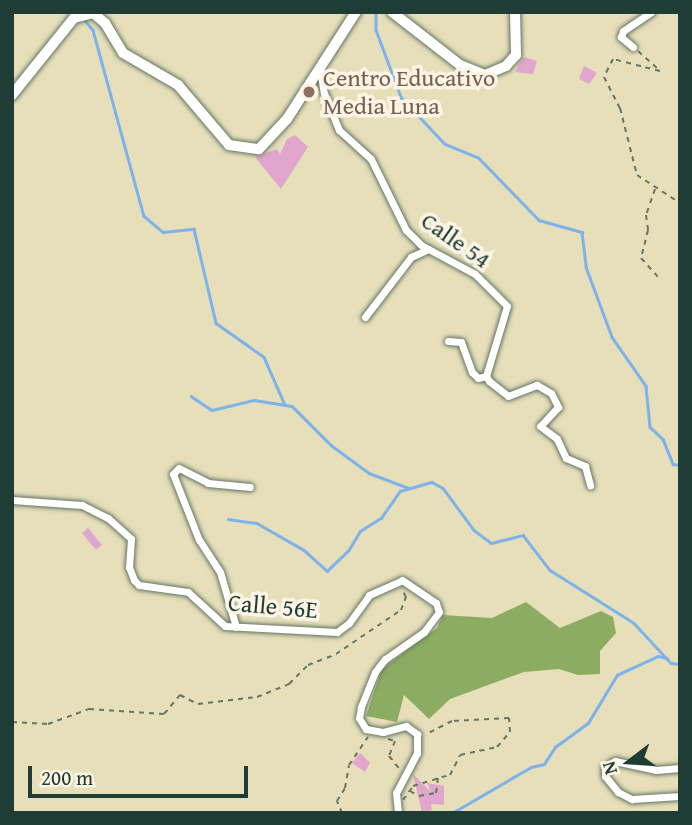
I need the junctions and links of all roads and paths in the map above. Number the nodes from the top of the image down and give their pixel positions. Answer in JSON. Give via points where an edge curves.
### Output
{"nodes":[{"id":1,"x":356,"y":12,"type":"edge"},
{"id":2,"x":391,"y":12,"type":"edge"},
{"id":3,"x":515,"y":12,"type":"edge"},
{"id":4,"x":651,"y":12,"type":"edge"},
{"id":5,"x":93,"y":13,"type":"edge"},
{"id":6,"x":633,"y":47,"type":"joint"},
{"id":7,"x":320,"y":66,"type":"junction"},
{"id":8,"x":12,"y":94,"type":"edge"},
{"id":9,"x":655,"y":189,"type":"junction"},
{"id":10,"x":680,"y":203,"type":"edge"},
{"id":11,"x":428,"y":249,"type":"junction"},
{"id":12,"x":658,"y":277,"type":"dead end"},
{"id":13,"x":365,"y":317,"type":"dead end"},
{"id":14,"x":449,"y":341,"type":"dead end"},
{"id":15,"x":486,"y":376,"type":"junction"},
{"id":16,"x":590,"y":485,"type":"dead end"},
{"id":17,"x":250,"y":487,"type":"dead end"},
{"id":18,"x":12,"y":500,"type":"edge"},
{"id":19,"x":399,"y":584,"type":"junction"},
{"id":20,"x":236,"y":627,"type":"junction"},
{"id":21,"x":12,"y":722,"type":"edge"},
{"id":22,"x":373,"y":733,"type":"junction"},
{"id":23,"x":418,"y":736,"type":"junction"},
{"id":24,"x":382,"y":737,"type":"dead end"},
{"id":25,"x":680,"y":768,"type":"edge"},
{"id":26,"x":404,"y":775,"type":"junction"},
{"id":27,"x":438,"y":777,"type":"junction"},
{"id":28,"x":409,"y":790,"type":"junction"},
{"id":29,"x":680,"y":796,"type":"edge"},
{"id":30,"x":397,"y":811,"type":"edge"},
{"id":31,"x":342,"y":813,"type":"edge"}],
"edges":[{"from":1,"to":7,"type":"main road"},
{"from":2,"to":3,"type":"main road","via":[[460,65],[485,75],[506,66],[516,55]]},
{"from":4,"to":6,"type":"street","via":[[623,30],[621,37]]},
{"from":5,"to":7,"type":"main road","via":[[105,23],[123,53],[178,85],[229,145],[238,149],[266,146]]},
{"from":5,"to":8,"type":"main road","via":[[74,19]]},
{"from":6,"to":9,"type":"path","via":[[660,71],[613,59],[604,77],[622,116],[637,175]]},
{"from":7,"to":11,"type":"street","name":"Calle 54","via":[[324,93],[339,130],[371,159],[406,230]]},
{"from":9,"to":10,"type":"path"},
{"from":9,"to":12,"type":"path","via":[[646,215],[648,230],[641,258]]},
{"from":11,"to":13,"type":"street","via":[[411,257]]},
{"from":11,"to":15,"type":"street","name":"Calle 54","via":[[475,274],[507,306]]},
{"from":14,"to":15,"type":"street","via":[[461,342],[471,372],[478,378]]},
{"from":15,"to":16,"type":"street","via":[[508,396],[537,384],[551,393],[558,407],[540,426],[557,439],[566,458],[585,466]]},
{"from":17,"to":20,"type":"street","via":[[208,483],[179,468],[173,474],[199,540],[220,572]]},
{"from":18,"to":20,"type":"street","name":"Calle 56E","via":[[82,505],[108,518],[131,539],[129,567],[139,585],[188,592],[216,621]]},
{"from":19,"to":20,"type":"street","name":"Calle 56E","via":[[369,595],[337,632]]},
{"from":19,"to":21,"type":"path","via":[[406,597],[401,610],[336,654],[308,665],[289,684],[257,697],[198,704],[180,695],[164,714],[89,709],[48,724]]},
{"from":19,"to":22,"type":"street","via":[[402,580],[436,603],[439,612],[424,632],[385,659],[375,672],[359,718]]},
{"from":22,"to":23,"type":"street","via":[[406,726]]},
{"from":22,"to":31,"type":"path","via":[[349,765],[337,801]]},
{"from":23,"to":26,"type":"street","via":[[417,753]]},
{"from":23,"to":27,"type":"path","via":[[452,721],[509,718],[510,732],[503,742],[460,755],[455,770]]},
{"from":24,"to":26,"type":"path","via":[[395,741],[388,756]]},
{"from":25,"to":29,"type":"street","via":[[656,770],[615,761],[605,767],[605,776],[618,792],[632,799]]},
{"from":26,"to":30,"type":"street","via":[[396,793]]},
{"from":27,"to":28,"type":"path"},
{"from":27,"to":28,"type":"path","via":[[436,793],[419,796]]},
{"from":28,"to":30,"type":"path"}]}
